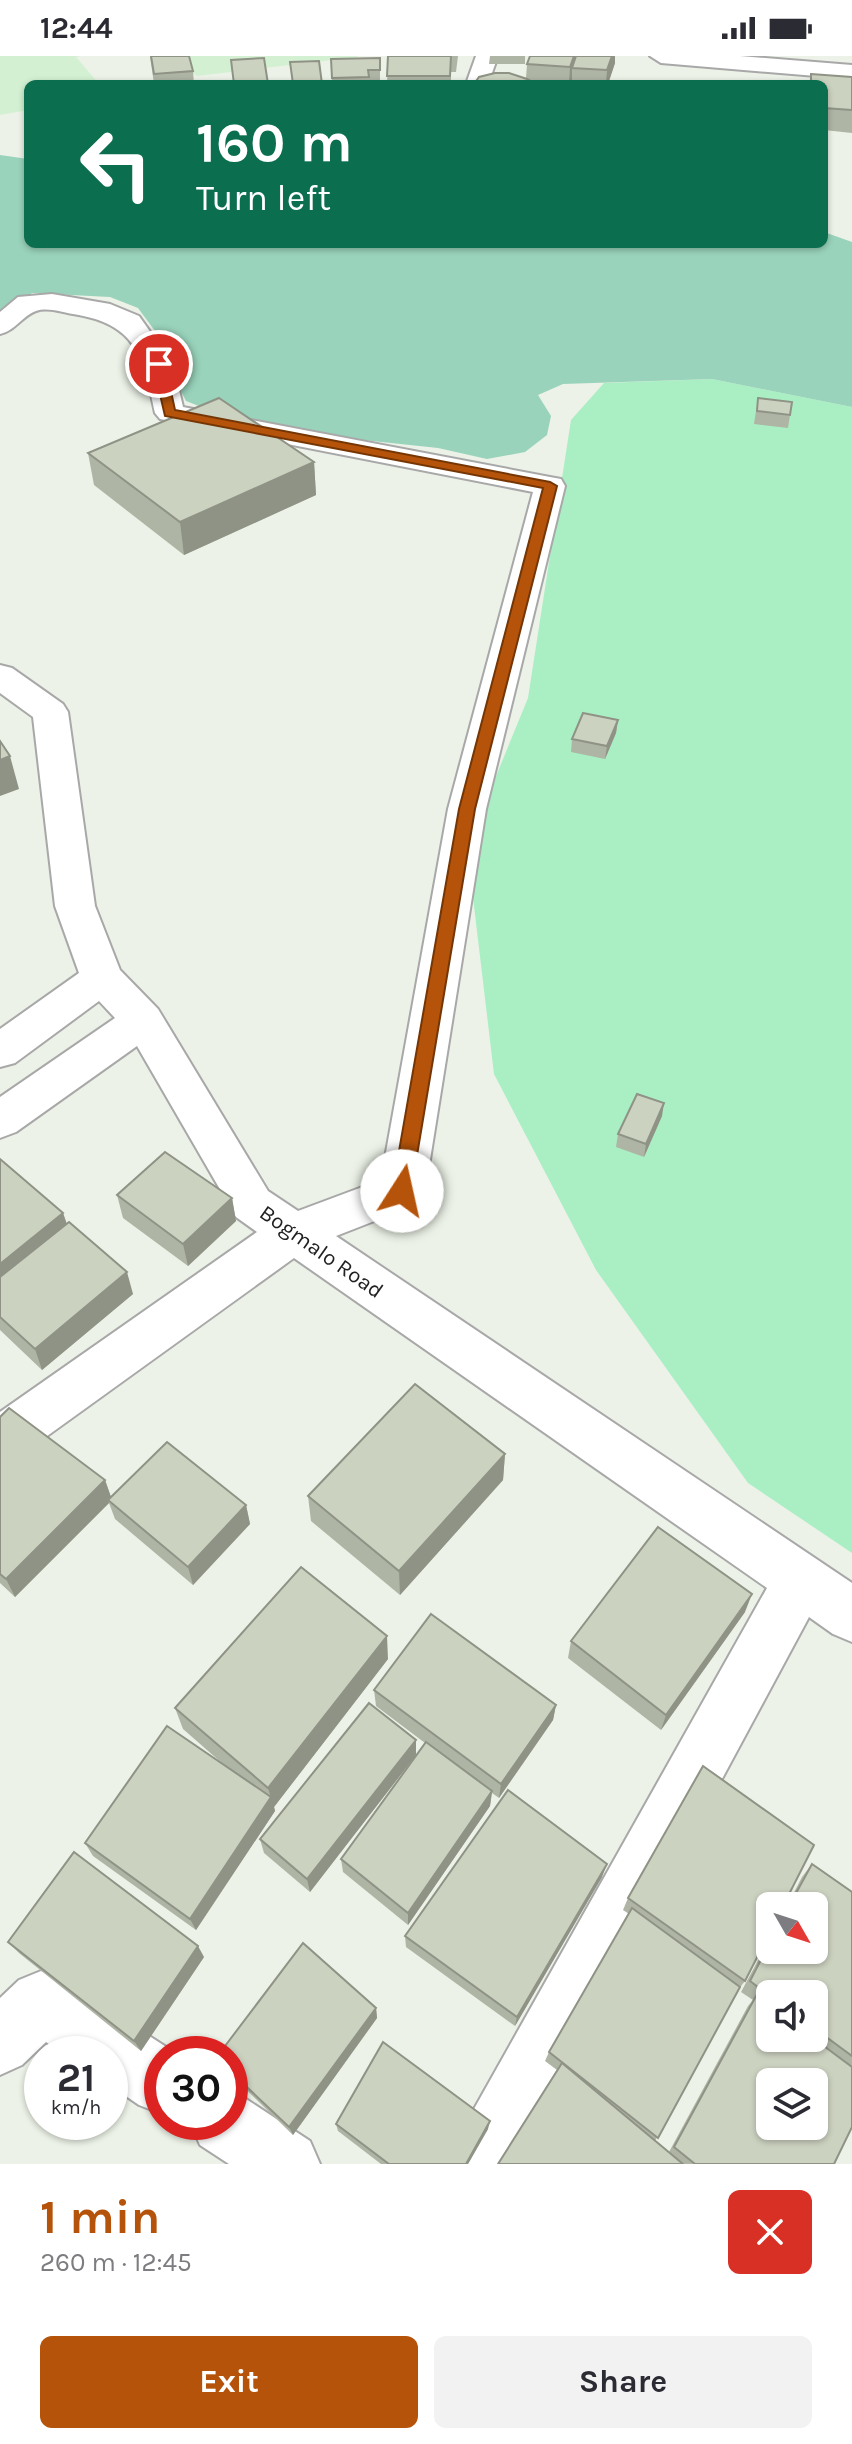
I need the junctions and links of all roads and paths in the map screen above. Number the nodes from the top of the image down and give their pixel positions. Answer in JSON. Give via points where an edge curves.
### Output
{"nodes":[{"id":1,"x":487,"y":56,"type":"edge"},
{"id":2,"x":661,"y":56,"type":"edge"},
{"id":3,"x":852,"y":72,"type":"edge"},
{"id":4,"x":478,"y":80,"type":"edge"},
{"id":5,"x":0,"y":326,"type":"edge"},
{"id":6,"x":0,"y":676,"type":"edge"},
{"id":7,"x":102,"y":978,"type":"junction"},
{"id":8,"x":143,"y":1020,"type":"junction"},
{"id":9,"x":0,"y":1051,"type":"edge"},
{"id":10,"x":0,"y":1120,"type":"edge"},
{"id":11,"x":294,"y":1232,"type":"junction"},
{"id":12,"x":0,"y":1441,"type":"edge"},
{"id":13,"x":800,"y":1581,"type":"junction"},
{"id":14,"x":852,"y":1615,"type":"edge"},
{"id":15,"x":0,"y":2043,"type":"edge"},
{"id":16,"x":144,"y":2070,"type":"edge"},
{"id":17,"x":248,"y":2138,"type":"edge"},
{"id":18,"x":287,"y":2164,"type":"edge"},
{"id":19,"x":479,"y":2164,"type":"edge"}],
"edges":[{"from":1,"to":4,"type":"street"},
{"from":2,"to":3,"type":"street"},
{"from":5,"to":11,"type":"street","via":[[28,303],[100,310],[129,322],[159,364],[170,413],[550,486],[467,809],[402,1191]]},
{"from":6,"to":7,"type":"street","name":"Bogmalo Road","via":[[50,712],[75,906]]},
{"from":7,"to":8,"type":"street","name":"Bogmalo Road"},
{"from":7,"to":9,"type":"street"},
{"from":8,"to":10,"type":"street"},
{"from":8,"to":11,"type":"street","name":"Bogmalo Road","via":[[252,1204]]},
{"from":11,"to":12,"type":"street"},
{"from":11,"to":13,"type":"street","name":"Bogmalo Road"},
{"from":13,"to":14,"type":"street","name":"Bogmalo Road"},
{"from":13,"to":19,"type":"street"},
{"from":15,"to":16,"type":"street","via":[[41,2002]]},
{"from":17,"to":18,"type":"street"}]}
